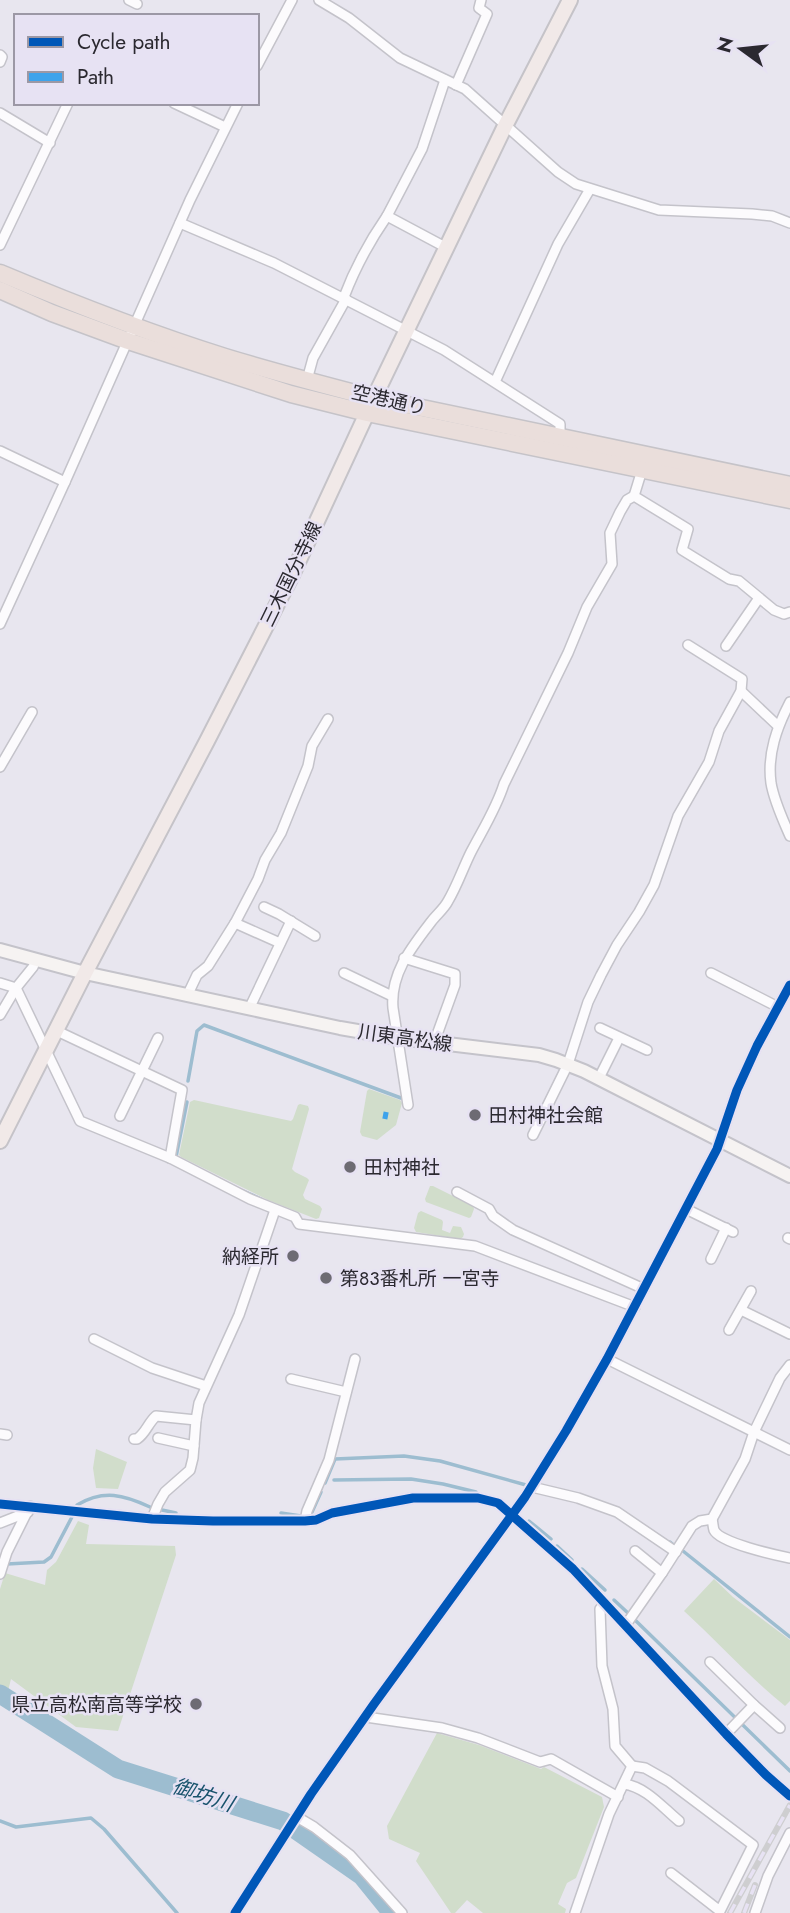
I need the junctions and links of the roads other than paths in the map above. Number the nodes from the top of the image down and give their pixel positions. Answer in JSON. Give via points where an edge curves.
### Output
{"nodes":[{"id":1,"x":292,"y":0,"type":"edge"},
{"id":2,"x":319,"y":0,"type":"edge"},
{"id":3,"x":481,"y":0,"type":"edge"},
{"id":4,"x":570,"y":0,"type":"edge"},
{"id":5,"x":0,"y":55,"type":"edge"},
{"id":6,"x":0,"y":62,"type":"edge"},
{"id":7,"x":259,"y":62,"type":"edge"},
{"id":8,"x":445,"y":80,"type":"junction"},
{"id":9,"x":456,"y":85,"type":"junction"},
{"id":10,"x":67,"y":105,"type":"edge"},
{"id":11,"x":178,"y":105,"type":"edge"},
{"id":12,"x":237,"y":105,"type":"edge"},
{"id":13,"x":0,"y":114,"type":"edge"},
{"id":14,"x":505,"y":126,"type":"junction"},
{"id":15,"x":225,"y":127,"type":"junction"},
{"id":16,"x":50,"y":143,"type":"junction"},
{"id":17,"x":590,"y":189,"type":"junction"},
{"id":18,"x":387,"y":216,"type":"junction"},
{"id":19,"x":180,"y":223,"type":"junction"},
{"id":20,"x":790,"y":223,"type":"edge"},
{"id":21,"x":0,"y":245,"type":"edge"},
{"id":22,"x":447,"y":248,"type":"junction"},
{"id":23,"x":0,"y":273,"type":"edge"},
{"id":24,"x":0,"y":290,"type":"edge"},
{"id":25,"x":345,"y":298,"type":"junction"},
{"id":26,"x":134,"y":326,"type":"junction"},
{"id":27,"x":406,"y":332,"type":"junction"},
{"id":28,"x":128,"y":341,"type":"junction"},
{"id":29,"x":307,"y":380,"type":"junction"},
{"id":30,"x":495,"y":383,"type":"junction"},
{"id":31,"x":371,"y":405,"type":"junction"},
{"id":32,"x":560,"y":437,"type":"junction"},
{"id":33,"x":0,"y":451,"type":"edge"},
{"id":34,"x":642,"y":470,"type":"junction"},
{"id":35,"x":65,"y":482,"type":"junction"},
{"id":36,"x":790,"y":485,"type":"edge"},
{"id":37,"x":634,"y":496,"type":"junction"},
{"id":38,"x":790,"y":500,"type":"edge"},
{"id":39,"x":760,"y":598,"type":"junction"},
{"id":40,"x":790,"y":612,"type":"edge"},
{"id":41,"x":0,"y":624,"type":"edge"},
{"id":42,"x":688,"y":645,"type":"dead end"},
{"id":43,"x":726,"y":646,"type":"dead end"},
{"id":44,"x":741,"y":691,"type":"junction"},
{"id":45,"x":790,"y":702,"type":"edge"},
{"id":46,"x":32,"y":712,"type":"dead end"},
{"id":47,"x":328,"y":719,"type":"dead end"},
{"id":48,"x":778,"y":726,"type":"junction"},
{"id":49,"x":0,"y":767,"type":"edge"},
{"id":50,"x":790,"y":836,"type":"edge"},
{"id":51,"x":264,"y":907,"type":"dead end"},
{"id":52,"x":291,"y":921,"type":"junction"},
{"id":53,"x":235,"y":923,"type":"junction"},
{"id":54,"x":315,"y":936,"type":"dead end"},
{"id":55,"x":281,"y":943,"type":"junction"},
{"id":56,"x":0,"y":950,"type":"edge"},
{"id":57,"x":404,"y":958,"type":"junction"},
{"id":58,"x":36,"y":960,"type":"junction"},
{"id":59,"x":85,"y":973,"type":"junction"},
{"id":60,"x":344,"y":973,"type":"dead end"},
{"id":61,"x":710,"y":973,"type":"dead end"},
{"id":62,"x":0,"y":983,"type":"edge"},
{"id":63,"x":790,"y":985,"type":"edge"},
{"id":64,"x":16,"y":988,"type":"junction"},
{"id":65,"x":187,"y":996,"type":"junction"},
{"id":66,"x":392,"y":996,"type":"junction"},
{"id":67,"x":778,"y":1007,"type":"junction"},
{"id":68,"x":249,"y":1009,"type":"junction"},
{"id":69,"x":0,"y":1015,"type":"edge"},
{"id":70,"x":600,"y":1028,"type":"dead end"},
{"id":71,"x":57,"y":1031,"type":"junction"},
{"id":72,"x":158,"y":1038,"type":"dead end"},
{"id":73,"x":398,"y":1038,"type":"junction"},
{"id":74,"x":619,"y":1038,"type":"junction"},
{"id":75,"x":434,"y":1043,"type":"junction"},
{"id":76,"x":647,"y":1050,"type":"dead end"},
{"id":77,"x":46,"y":1051,"type":"junction"},
{"id":78,"x":568,"y":1064,"type":"junction"},
{"id":79,"x":142,"y":1070,"type":"junction"},
{"id":80,"x":599,"y":1078,"type":"junction"},
{"id":81,"x":408,"y":1105,"type":"dead end"},
{"id":82,"x":120,"y":1116,"type":"dead end"},
{"id":83,"x":533,"y":1135,"type":"dead end"},
{"id":84,"x":721,"y":1140,"type":"junction"},
{"id":85,"x":0,"y":1141,"type":"edge"},
{"id":86,"x":170,"y":1158,"type":"junction"},
{"id":87,"x":790,"y":1176,"type":"edge"},
{"id":88,"x":457,"y":1192,"type":"dead end"},
{"id":89,"x":686,"y":1209,"type":"junction"},
{"id":90,"x":275,"y":1210,"type":"junction"},
{"id":91,"x":711,"y":1259,"type":"dead end"},
{"id":92,"x":644,"y":1289,"type":"junction"},
{"id":93,"x":751,"y":1291,"type":"dead end"},
{"id":94,"x":635,"y":1307,"type":"junction"},
{"id":95,"x":741,"y":1310,"type":"junction"},
{"id":96,"x":729,"y":1330,"type":"dead end"},
{"id":97,"x":790,"y":1334,"type":"edge"},
{"id":98,"x":94,"y":1339,"type":"dead end"},
{"id":99,"x":355,"y":1359,"type":"dead end"},
{"id":100,"x":607,"y":1359,"type":"junction"},
{"id":101,"x":790,"y":1365,"type":"edge"},
{"id":102,"x":291,"y":1379,"type":"dead end"},
{"id":103,"x":206,"y":1386,"type":"junction"},
{"id":104,"x":346,"y":1392,"type":"junction"},
{"id":105,"x":196,"y":1420,"type":"junction"},
{"id":106,"x":754,"y":1432,"type":"junction"},
{"id":107,"x":158,"y":1438,"type":"dead end"},
{"id":108,"x":134,"y":1439,"type":"dead end"},
{"id":109,"x":194,"y":1446,"type":"junction"},
{"id":110,"x":790,"y":1450,"type":"edge"},
{"id":111,"x":531,"y":1487,"type":"junction"},
{"id":112,"x":0,"y":1504,"type":"edge"},
{"id":113,"x":29,"y":1509,"type":"junction"},
{"id":114,"x":512,"y":1514,"type":"junction"},
{"id":115,"x":152,"y":1519,"type":"junction"},
{"id":116,"x":712,"y":1519,"type":"junction"},
{"id":117,"x":305,"y":1521,"type":"junction"},
{"id":118,"x":0,"y":1523,"type":"edge"},
{"id":119,"x":635,"y":1551,"type":"dead end"},
{"id":120,"x":676,"y":1552,"type":"junction"},
{"id":121,"x":790,"y":1558,"type":"edge"},
{"id":122,"x":662,"y":1573,"type":"junction"},
{"id":123,"x":0,"y":1574,"type":"edge"},
{"id":124,"x":605,"y":1604,"type":"junction"},
{"id":125,"x":625,"y":1626,"type":"junction"},
{"id":126,"x":710,"y":1661,"type":"dead end"},
{"id":127,"x":754,"y":1705,"type":"junction"},
{"id":128,"x":366,"y":1717,"type":"junction"},
{"id":129,"x":780,"y":1728,"type":"dead end"},
{"id":130,"x":726,"y":1734,"type":"junction"},
{"id":131,"x":632,"y":1766,"type":"junction"},
{"id":132,"x":624,"y":1784,"type":"junction"},
{"id":133,"x":790,"y":1796,"type":"edge"},
{"id":134,"x":618,"y":1797,"type":"junction"},
{"id":135,"x":296,"y":1818,"type":"junction"},
{"id":136,"x":679,"y":1821,"type":"dead end"},
{"id":137,"x":790,"y":1833,"type":"edge"},
{"id":138,"x":671,"y":1873,"type":"dead end"},
{"id":139,"x":235,"y":1913,"type":"edge"},
{"id":140,"x":402,"y":1913,"type":"edge"},
{"id":141,"x":575,"y":1913,"type":"edge"},
{"id":142,"x":755,"y":1913,"type":"edge"}],
"edges":[{"from":1,"to":7,"type":"street"},
{"from":2,"to":8,"type":"street","via":[[400,58]]},
{"from":3,"to":9,"type":"street","via":[[479,8],[487,13]]},
{"from":4,"to":14,"type":"main road","name":"三木国分寺線"},
{"from":5,"to":6,"type":"street"},
{"from":8,"to":9,"type":"street"},
{"from":8,"to":18,"type":"street","via":[[422,149]]},
{"from":9,"to":14,"type":"street"},
{"from":10,"to":16,"type":"street"},
{"from":11,"to":15,"type":"street"},
{"from":12,"to":15,"type":"street"},
{"from":13,"to":16,"type":"street"},
{"from":14,"to":17,"type":"street","via":[[558,172]]},
{"from":14,"to":22,"type":"main road","name":"三木国分寺線"},
{"from":15,"to":19,"type":"street"},
{"from":16,"to":21,"type":"street"},
{"from":17,"to":20,"type":"street","via":[[659,210],[752,214]]},
{"from":17,"to":30,"type":"street","via":[[558,244]]},
{"from":18,"to":22,"type":"street"},
{"from":18,"to":25,"type":"street","via":[[368,243]]},
{"from":19,"to":25,"type":"street"},
{"from":19,"to":26,"type":"street"},
{"from":22,"to":27,"type":"main road","name":"三木国分寺線"},
{"from":23,"to":26,"type":"highway","name":"空港通り"},
{"from":24,"to":28,"type":"highway","name":"空港通り"},
{"from":25,"to":27,"type":"street"},
{"from":25,"to":29,"type":"street","via":[[313,358]]},
{"from":26,"to":28,"type":"street"},
{"from":26,"to":29,"type":"highway","name":"空港通り"},
{"from":27,"to":30,"type":"street"},
{"from":27,"to":31,"type":"main road","name":"三木国分寺線"},
{"from":28,"to":31,"type":"highway","name":"空港通り","via":[[291,394]]},
{"from":28,"to":35,"type":"street"},
{"from":29,"to":31,"type":"highway","name":"空港通り"},
{"from":30,"to":32,"type":"street","via":[[560,424]]},
{"from":31,"to":32,"type":"highway","name":"空港通り"},
{"from":31,"to":34,"type":"highway","name":"空港通り"},
{"from":31,"to":59,"type":"main road","name":"三木国分寺線","via":[[292,575]]},
{"from":32,"to":36,"type":"highway","name":"空港通り"},
{"from":33,"to":35,"type":"street"},
{"from":34,"to":37,"type":"street"},
{"from":34,"to":38,"type":"highway","name":"空港通り"},
{"from":35,"to":41,"type":"street"},
{"from":37,"to":39,"type":"street","via":[[688,530],[682,550],[740,581]]},
{"from":37,"to":57,"type":"street","via":[[627,500],[610,533],[612,564],[587,607],[498,803],[446,905]]},
{"from":39,"to":40,"type":"street","via":[[774,610]]},
{"from":39,"to":43,"type":"street"},
{"from":42,"to":44,"type":"street","via":[[742,679]]},
{"from":44,"to":48,"type":"street"},
{"from":44,"to":78,"type":"street","via":[[719,731],[705,772],[678,816],[654,885],[588,1002]]},
{"from":45,"to":48,"type":"street"},
{"from":46,"to":49,"type":"street"},
{"from":47,"to":53,"type":"street","via":[[312,746],[281,833]]},
{"from":48,"to":50,"type":"street","via":[[771,783]]},
{"from":51,"to":52,"type":"street"},
{"from":52,"to":54,"type":"street"},
{"from":52,"to":55,"type":"street"},
{"from":53,"to":55,"type":"street"},
{"from":53,"to":65,"type":"street"},
{"from":55,"to":68,"type":"street"},
{"from":56,"to":58,"type":"main road","name":"川東高松線"},
{"from":57,"to":66,"type":"street"},
{"from":57,"to":75,"type":"street","via":[[455,974]]},
{"from":58,"to":59,"type":"main road","name":"川東高松線"},
{"from":58,"to":64,"type":"street"},
{"from":59,"to":65,"type":"main road","name":"川東高松線"},
{"from":59,"to":71,"type":"main road","name":"三木国分寺線"},
{"from":60,"to":66,"type":"street"},
{"from":61,"to":67,"type":"street"},
{"from":62,"to":64,"type":"street"},
{"from":63,"to":67,"type":"street"},
{"from":64,"to":69,"type":"street"},
{"from":64,"to":77,"type":"street"},
{"from":65,"to":68,"type":"main road","name":"川東高松線"},
{"from":66,"to":73,"type":"street"},
{"from":67,"to":84,"type":"street","via":[[737,1090]]},
{"from":68,"to":73,"type":"main road","name":"川東高松線"},
{"from":70,"to":74,"type":"street"},
{"from":71,"to":77,"type":"main road","name":"三木国分寺線"},
{"from":71,"to":79,"type":"street"},
{"from":72,"to":79,"type":"street"},
{"from":73,"to":75,"type":"main road","name":"川東高松線"},
{"from":73,"to":81,"type":"street"},
{"from":74,"to":76,"type":"street"},
{"from":74,"to":80,"type":"street"},
{"from":75,"to":78,"type":"main road","name":"川東高松線","via":[[539,1055]]},
{"from":77,"to":85,"type":"main road","name":"三木国分寺線"},
{"from":77,"to":86,"type":"street","via":[[80,1122]]},
{"from":78,"to":80,"type":"main road","name":"川東高松線"},
{"from":78,"to":83,"type":"street"},
{"from":79,"to":82,"type":"street"},
{"from":79,"to":86,"type":"street","via":[[182,1090]]},
{"from":80,"to":84,"type":"main road","name":"川東高松線"},
{"from":84,"to":87,"type":"main road","name":"川東高松線"},
{"from":84,"to":89,"type":"street"},
{"from":86,"to":90,"type":"street"},
{"from":88,"to":92,"type":"street","via":[[489,1209],[513,1230]]},
{"from":89,"to":91,"type":"street","via":[[730,1230]]},
{"from":89,"to":92,"type":"street"},
{"from":90,"to":94,"type":"street","via":[[295,1217],[299,1224],[475,1246]]},
{"from":90,"to":103,"type":"street","via":[[239,1315]]},
{"from":92,"to":94,"type":"street"},
{"from":93,"to":95,"type":"street"},
{"from":94,"to":100,"type":"street"},
{"from":95,"to":96,"type":"street"},
{"from":95,"to":97,"type":"street"},
{"from":98,"to":103,"type":"street","via":[[152,1368]]},
{"from":99,"to":104,"type":"street"},
{"from":100,"to":106,"type":"street"},
{"from":100,"to":111,"type":"street"},
{"from":101,"to":106,"type":"street"},
{"from":102,"to":104,"type":"street"},
{"from":103,"to":105,"type":"street"},
{"from":104,"to":117,"type":"street","via":[[329,1460]]},
{"from":105,"to":108,"type":"street","via":[[156,1416],[142,1436]]},
{"from":105,"to":109,"type":"street"},
{"from":106,"to":110,"type":"street"},
{"from":106,"to":116,"type":"street","via":[[745,1459]]},
{"from":107,"to":109,"type":"street"},
{"from":109,"to":115,"type":"street","via":[[190,1470],[165,1492]]},
{"from":111,"to":114,"type":"street"},
{"from":111,"to":120,"type":"street","via":[[617,1512]]},
{"from":112,"to":113,"type":"street"},
{"from":113,"to":115,"type":"street"},
{"from":113,"to":118,"type":"street"},
{"from":113,"to":123,"type":"street"},
{"from":114,"to":117,"type":"street","via":[[486,1499],[413,1498]]},
{"from":114,"to":124,"type":"street"},
{"from":114,"to":128,"type":"street"},
{"from":115,"to":117,"type":"street"},
{"from":116,"to":120,"type":"street","via":[[692,1526]]},
{"from":116,"to":121,"type":"street","via":[[719,1537]]},
{"from":119,"to":122,"type":"street"},
{"from":120,"to":122,"type":"street"},
{"from":122,"to":125,"type":"street"},
{"from":124,"to":125,"type":"street"},
{"from":124,"to":131,"type":"street","via":[[600,1609],[602,1667],[613,1709],[615,1746]]},
{"from":125,"to":130,"type":"street"},
{"from":126,"to":127,"type":"street"},
{"from":127,"to":129,"type":"street"},
{"from":127,"to":130,"type":"street"},
{"from":128,"to":134,"type":"street","via":[[442,1728],[540,1762],[551,1759]]},
{"from":128,"to":135,"type":"street"},
{"from":130,"to":133,"type":"street"},
{"from":131,"to":132,"type":"street"},
{"from":131,"to":138,"type":"street","via":[[668,1781],[753,1845],[720,1911]]},
{"from":132,"to":134,"type":"street"},
{"from":132,"to":136,"type":"street","via":[[647,1793]]},
{"from":134,"to":141,"type":"street"},
{"from":135,"to":139,"type":"street"},
{"from":135,"to":140,"type":"street","via":[[350,1855]]},
{"from":137,"to":142,"type":"street"}]}
